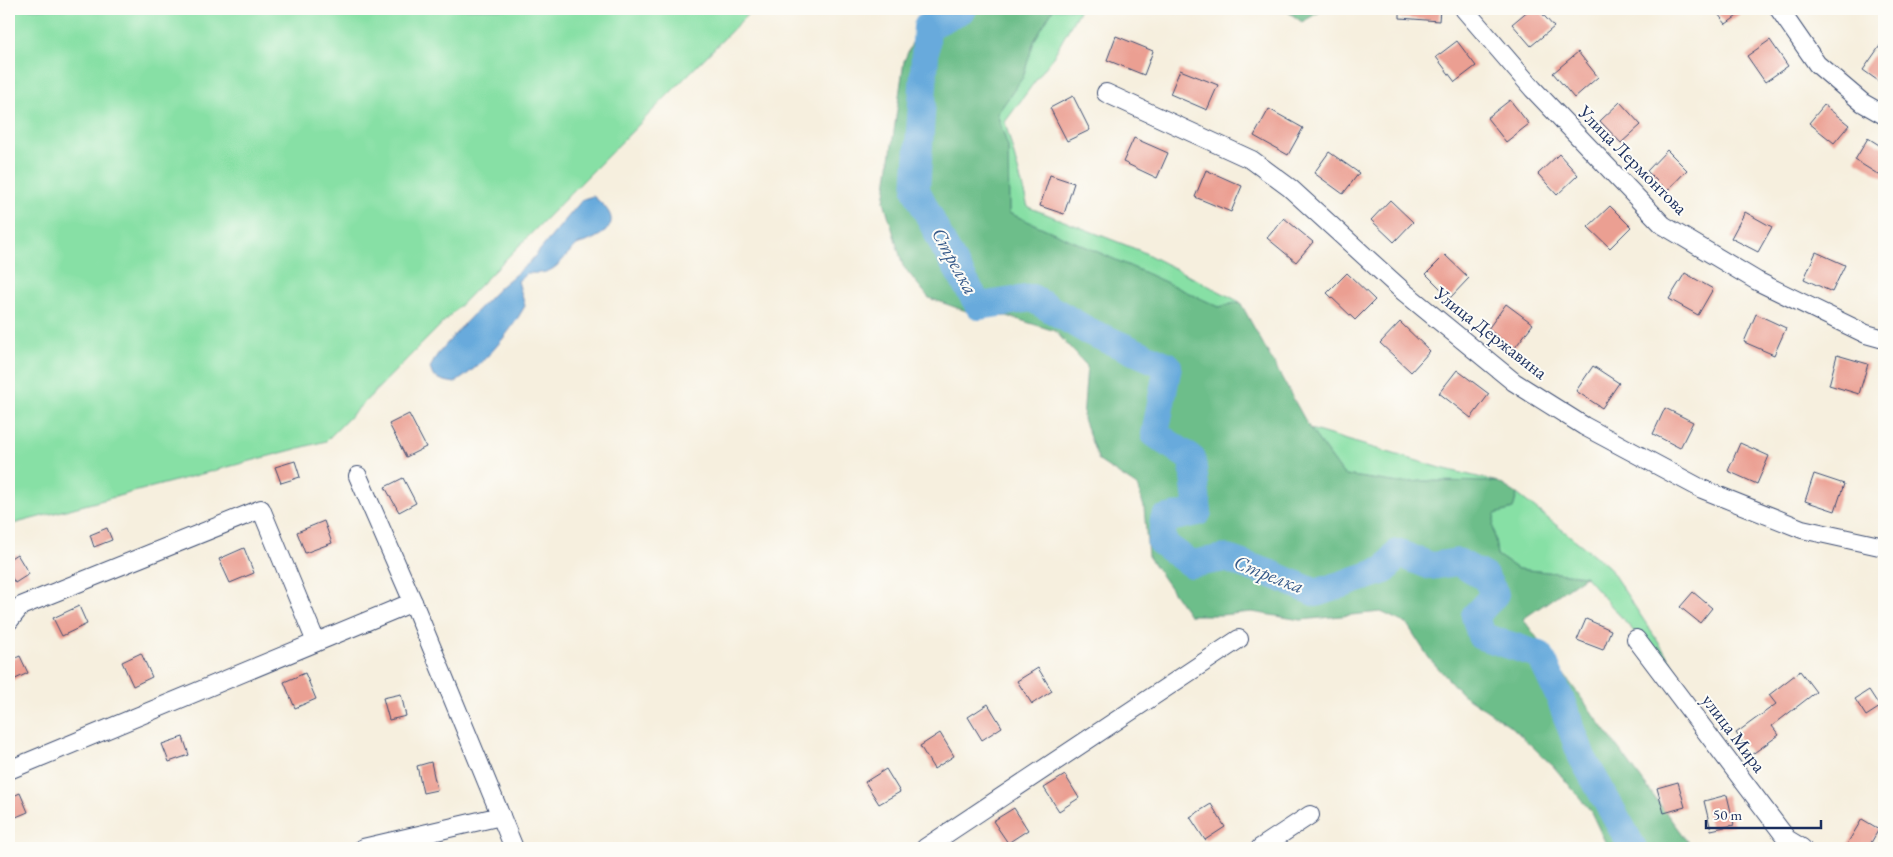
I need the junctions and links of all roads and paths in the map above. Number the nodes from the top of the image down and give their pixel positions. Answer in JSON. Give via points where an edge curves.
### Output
{"nodes":[{"id":1,"x":1464,"y":9,"type":"edge"},
{"id":2,"x":1779,"y":9,"type":"edge"},
{"id":3,"x":1106,"y":93,"type":"dead end"},
{"id":4,"x":1884,"y":115,"type":"edge"},
{"id":5,"x":1884,"y":339,"type":"edge"},
{"id":6,"x":358,"y":476,"type":"dead end"},
{"id":7,"x":1884,"y":547,"type":"edge"},
{"id":8,"x":413,"y":602,"type":"junction"},
{"id":9,"x":9,"y":621,"type":"edge"},
{"id":10,"x":1239,"y":639,"type":"dead end"},
{"id":11,"x":1636,"y":639,"type":"dead end"},
{"id":12,"x":316,"y":642,"type":"junction"},
{"id":13,"x":9,"y":770,"type":"edge"},
{"id":14,"x":1310,"y":815,"type":"dead end"},
{"id":15,"x":501,"y":816,"type":"junction"},
{"id":16,"x":363,"y":848,"type":"edge"},
{"id":17,"x":514,"y":848,"type":"edge"},
{"id":18,"x":925,"y":848,"type":"edge"},
{"id":19,"x":1260,"y":848,"type":"edge"},
{"id":20,"x":1802,"y":848,"type":"edge"}],
"edges":[{"from":1,"to":5,"type":"street","name":"Улица Лермонтова","via":[[1533,90],[1663,225],[1758,281],[1866,334]]},
{"from":2,"to":4,"type":"street","via":[[1817,64],[1863,103]]},
{"from":3,"to":7,"type":"street","name":"Улица Державина","via":[[1252,160],[1290,188],[1404,292],[1514,382],[1584,426],[1711,492],[1802,529]]},
{"from":6,"to":8,"type":"street"},
{"from":8,"to":12,"type":"street"},
{"from":8,"to":15,"type":"street"},
{"from":9,"to":12,"type":"street","via":[[21,606],[261,509]]},
{"from":10,"to":18,"type":"street"},
{"from":11,"to":20,"type":"street","name":"улица Мира","via":[[1787,839]]},
{"from":12,"to":13,"type":"street"},
{"from":14,"to":19,"type":"street"},
{"from":15,"to":16,"type":"street"},
{"from":15,"to":17,"type":"street"}]}
